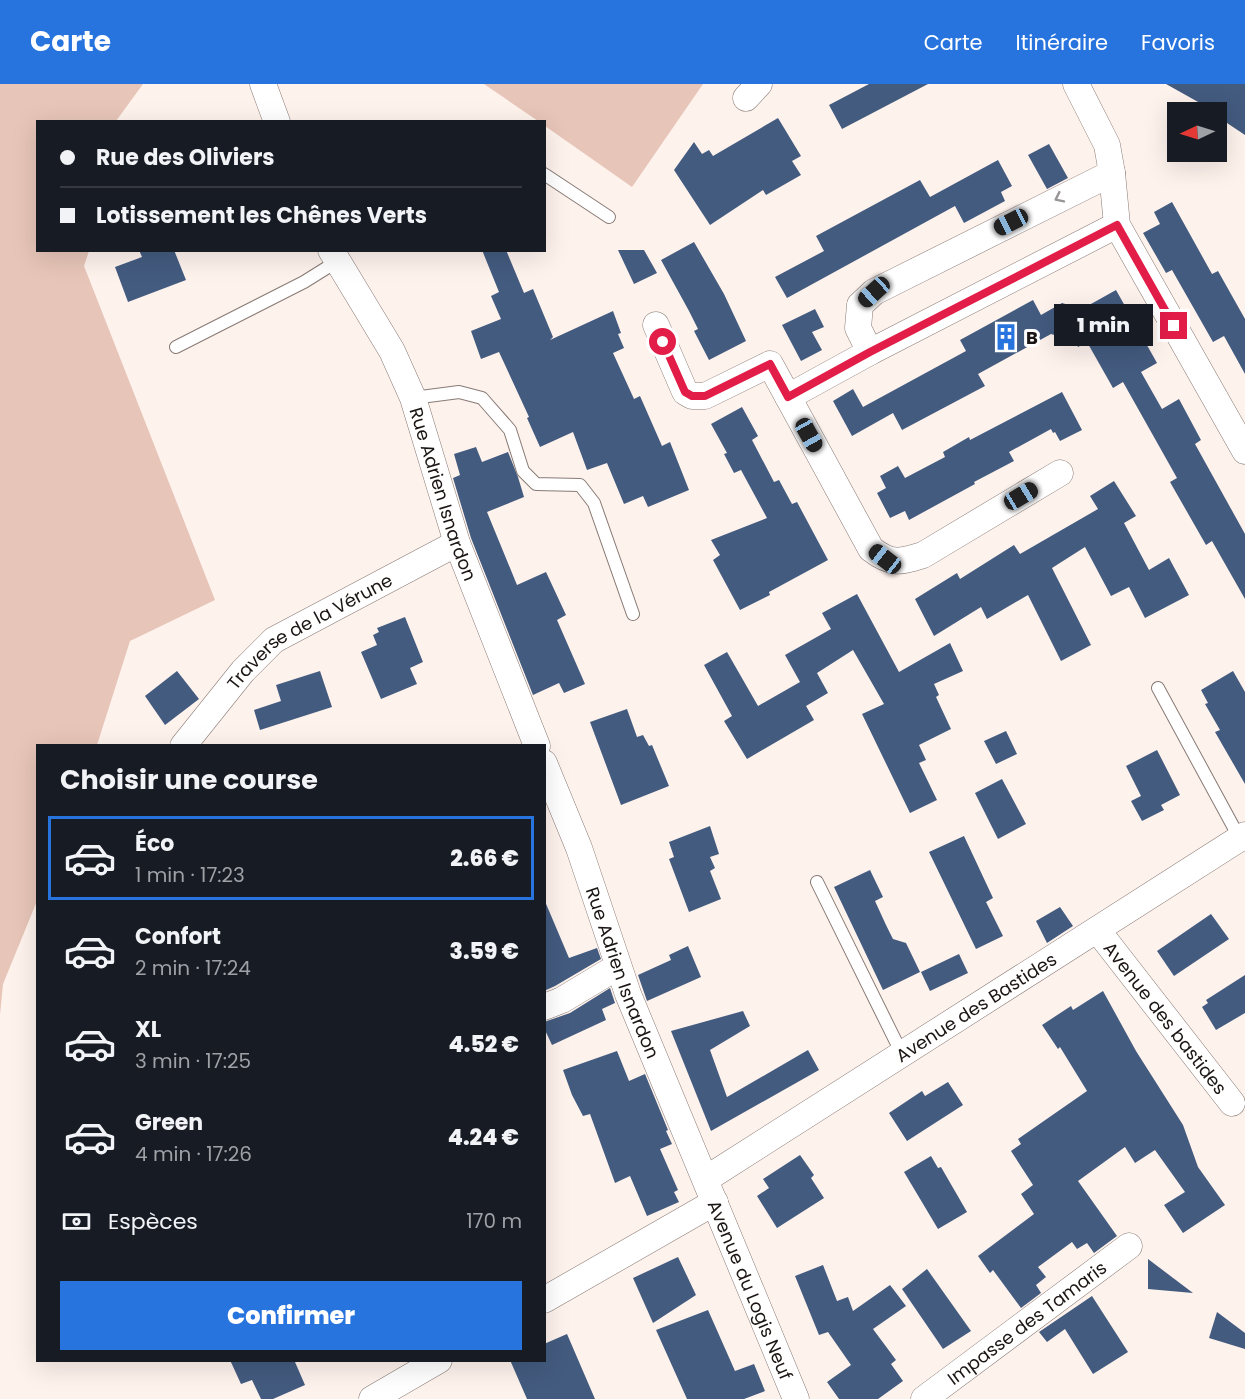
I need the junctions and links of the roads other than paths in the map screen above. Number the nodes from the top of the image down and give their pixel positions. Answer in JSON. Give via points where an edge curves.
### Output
{"nodes":[{"id":1,"x":263,"y":84,"type":"edge"},
{"id":2,"x":1076,"y":84,"type":"edge"},
{"id":3,"x":276,"y":120,"type":"edge"},
{"id":4,"x":1112,"y":173,"type":"junction"},
{"id":5,"x":546,"y":175,"type":"edge"},
{"id":6,"x":609,"y":217,"type":"dead end"},
{"id":7,"x":1117,"y":225,"type":"junction"},
{"id":8,"x":334,"y":256,"type":"edge"},
{"id":9,"x":656,"y":325,"type":"dead end"},
{"id":10,"x":176,"y":347,"type":"dead end"},
{"id":11,"x":870,"y":352,"type":"junction"},
{"id":12,"x":788,"y":397,"type":"junction"},
{"id":13,"x":413,"y":398,"type":"junction"},
{"id":14,"x":1245,"y":451,"type":"edge"},
{"id":15,"x":1060,"y":473,"type":"dead end"},
{"id":16,"x":457,"y":543,"type":"junction"},
{"id":17,"x":633,"y":614,"type":"dead end"},
{"id":18,"x":1158,"y":688,"type":"dead end"},
{"id":19,"x":185,"y":744,"type":"edge"},
{"id":20,"x":536,"y":744,"type":"edge"},
{"id":21,"x":546,"y":768,"type":"edge"},
{"id":22,"x":1242,"y":837,"type":"edge"},
{"id":23,"x":817,"y":882,"type":"dead end"},
{"id":24,"x":1098,"y":931,"type":"junction"},
{"id":25,"x":617,"y":967,"type":"junction"},
{"id":26,"x":546,"y":1006,"type":"edge"},
{"id":27,"x":902,"y":1054,"type":"junction"},
{"id":28,"x":1232,"y":1103,"type":"dead end"},
{"id":29,"x":706,"y":1179,"type":"junction"},
{"id":30,"x":715,"y":1202,"type":"junction"},
{"id":31,"x":1129,"y":1246,"type":"dead end"},
{"id":32,"x":546,"y":1299,"type":"edge"},
{"id":33,"x":436,"y":1362,"type":"edge"},
{"id":34,"x":372,"y":1399,"type":"edge"},
{"id":35,"x":796,"y":1399,"type":"edge"},
{"id":36,"x":924,"y":1399,"type":"edge"}],
"edges":[{"from":1,"to":3,"type":"street"},
{"from":2,"to":4,"type":"street","via":[[1107,145]]},
{"from":4,"to":7,"type":"street"},
{"from":4,"to":11,"type":"street","one_way":true,"via":[[874,292],[860,304],[858,328]]},
{"from":5,"to":6,"type":"lane"},
{"from":7,"to":11,"type":"street"},
{"from":7,"to":14,"type":"street"},
{"from":8,"to":10,"type":"lane","via":[[304,282]]},
{"from":8,"to":13,"type":"street","name":"Rue Adrien Isnardon","via":[[392,351]]},
{"from":9,"to":12,"type":"street","via":[[685,392],[692,396],[705,396],[770,364]]},
{"from":11,"to":12,"type":"street"},
{"from":12,"to":15,"type":"street","via":[[871,549],[885,559],[904,561],[923,555]]},
{"from":13,"to":16,"type":"street","name":"Rue Adrien Isnardon"},
{"from":13,"to":17,"type":"lane","via":[[459,392],[482,398],[510,430],[524,471],[536,484],[580,485],[594,503]]},
{"from":16,"to":19,"type":"street","name":"Traverse de la Vérune","via":[[274,640],[243,671]]},
{"from":16,"to":20,"type":"street","name":"Rue Adrien Isnardon"},
{"from":18,"to":22,"type":"lane"},
{"from":21,"to":25,"type":"street","name":"Rue Adrien Isnardon","via":[[579,848]]},
{"from":22,"to":24,"type":"street","name":"Avenue des Bastides"},
{"from":23,"to":27,"type":"lane"},
{"from":24,"to":27,"type":"street","name":"Avenue des Bastides"},
{"from":24,"to":28,"type":"street","name":"Avenue des bastides"},
{"from":25,"to":26,"type":"street"},
{"from":25,"to":29,"type":"street","name":"Rue Adrien Isnardon"},
{"from":27,"to":29,"type":"street","name":"Avenue des Bastides"},
{"from":29,"to":30,"type":"street","name":"Avenue du Logis Neuf"},
{"from":30,"to":32,"type":"street"},
{"from":30,"to":35,"type":"street","name":"Avenue du Logis Neuf"},
{"from":31,"to":36,"type":"street","name":"Impasse des Tamaris"},
{"from":33,"to":34,"type":"street"}]}
